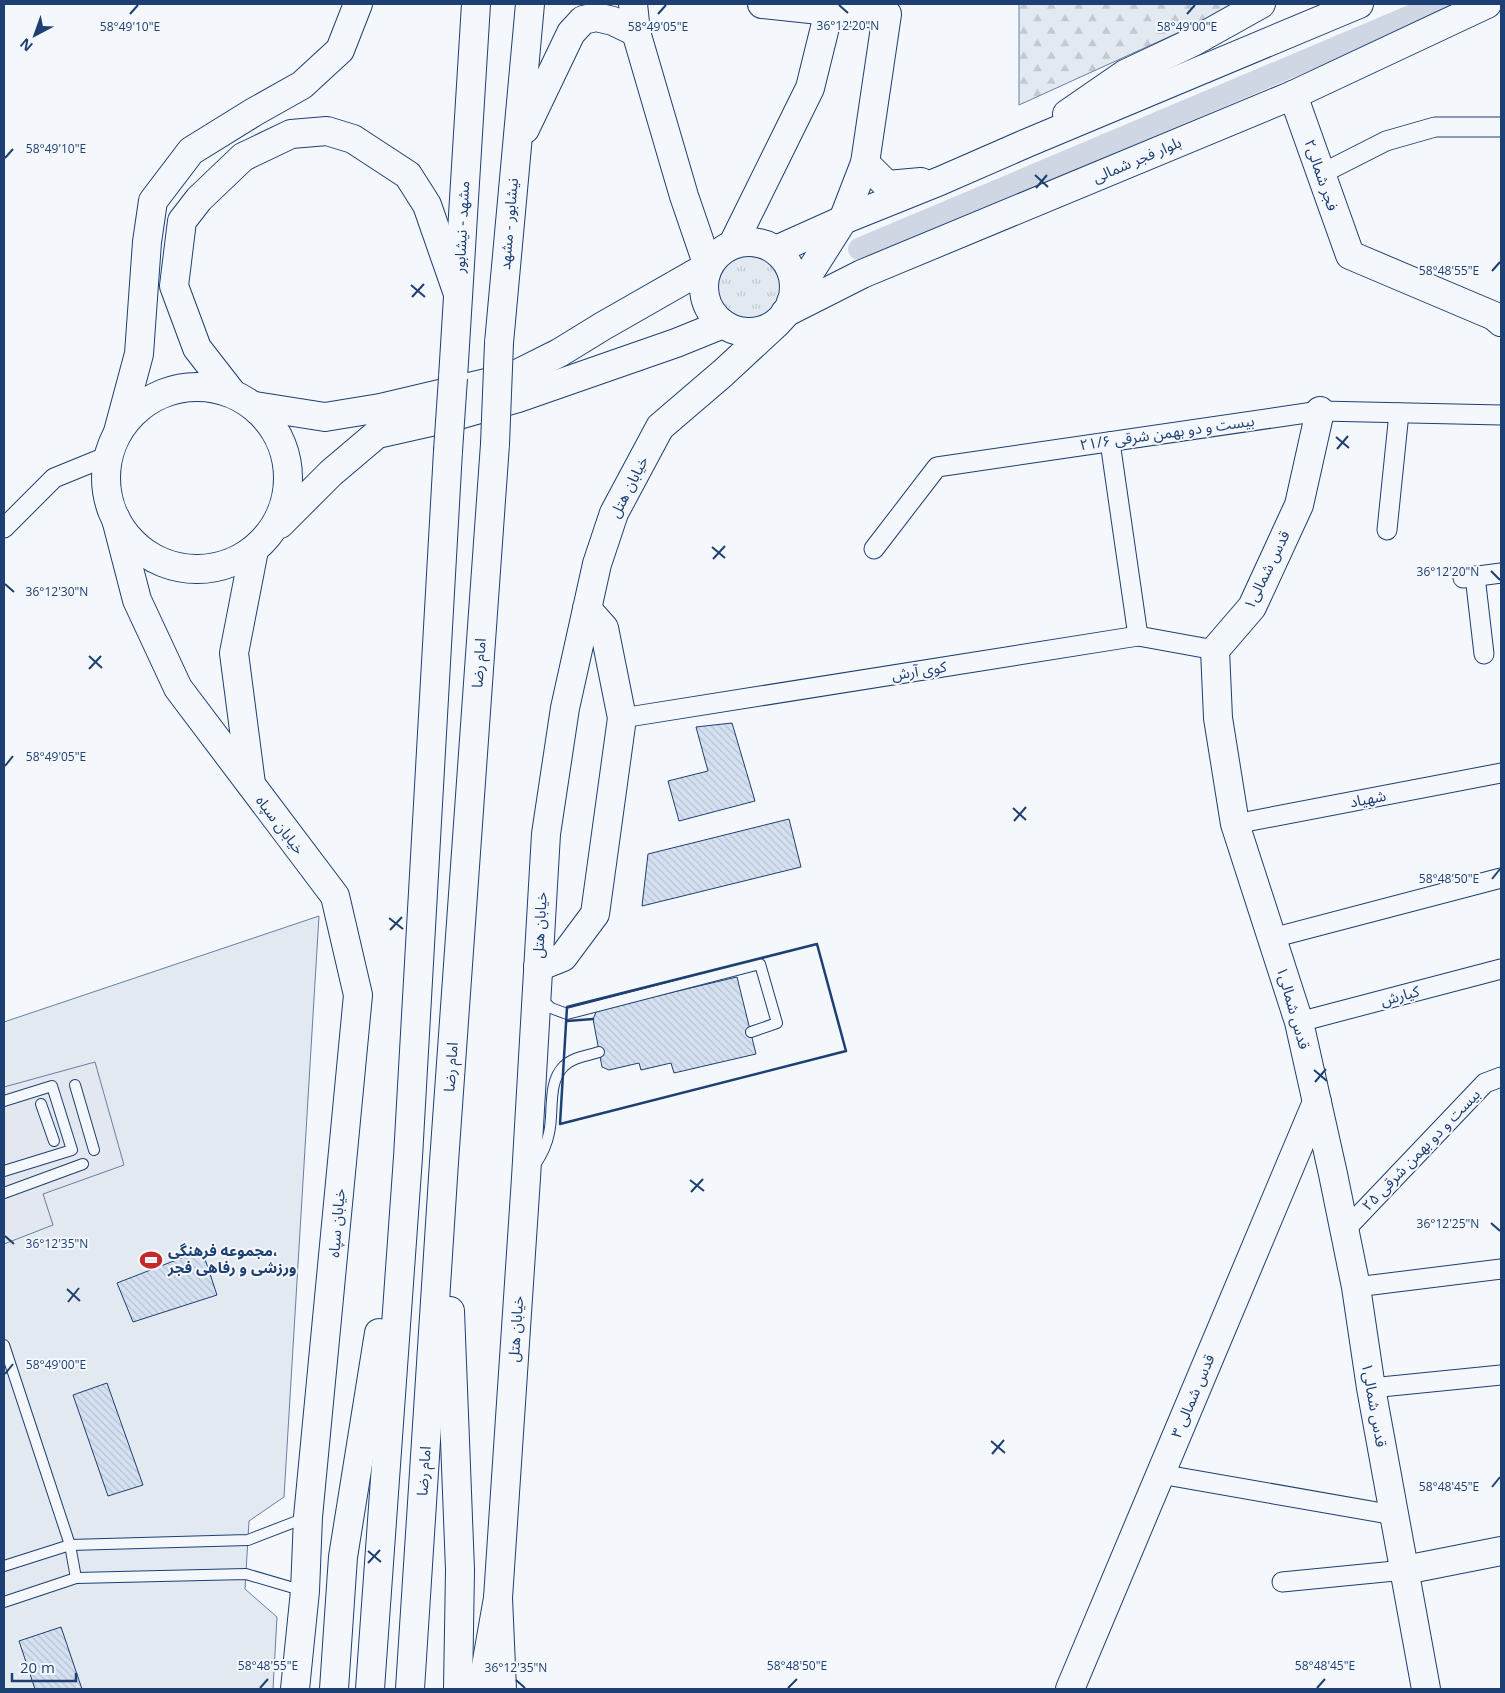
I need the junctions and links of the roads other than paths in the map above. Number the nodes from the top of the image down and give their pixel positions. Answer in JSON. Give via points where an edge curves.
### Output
{"nodes":[{"id":1,"x":358,"y":4,"type":"edge"},
{"id":2,"x":476,"y":4,"type":"edge"},
{"id":3,"x":530,"y":4,"type":"edge"},
{"id":4,"x":634,"y":4,"type":"edge"},
{"id":5,"x":762,"y":4,"type":"edge"},
{"id":6,"x":1261,"y":4,"type":"edge"},
{"id":7,"x":1360,"y":4,"type":"edge"},
{"id":8,"x":1487,"y":4,"type":"edge"},
{"id":9,"x":830,"y":7,"type":"edge"},
{"id":10,"x":888,"y":9,"type":"edge"},
{"id":11,"x":636,"y":32,"type":"junction"},
{"id":12,"x":1293,"y":94,"type":"junction"},
{"id":13,"x":1501,"y":127,"type":"edge"},
{"id":14,"x":1027,"y":143,"type":"junction"},
{"id":15,"x":516,"y":148,"type":"junction"},
{"id":16,"x":865,"y":163,"type":"junction"},
{"id":17,"x":1321,"y":174,"type":"junction"},
{"id":18,"x":940,"y":181,"type":"junction"},
{"id":19,"x":843,"y":220,"type":"junction"},
{"id":20,"x":733,"y":244,"type":"junction"},
{"id":21,"x":776,"y":250,"type":"junction"},
{"id":22,"x":708,"y":266,"type":"junction"},
{"id":23,"x":458,"y":294,"type":"junction"},
{"id":24,"x":784,"y":313,"type":"junction"},
{"id":25,"x":1499,"y":317,"type":"edge"},
{"id":26,"x":723,"y":324,"type":"junction"},
{"id":27,"x":232,"y":393,"type":"junction"},
{"id":28,"x":255,"y":406,"type":"junction"},
{"id":29,"x":1320,"y":411,"type":"junction"},
{"id":30,"x":1400,"y":413,"type":"junction"},
{"id":31,"x":1501,"y":415,"type":"edge"},
{"id":32,"x":1110,"y":442,"type":"junction"},
{"id":33,"x":113,"y":444,"type":"junction"},
{"id":34,"x":495,"y":444,"type":"joint"},
{"id":35,"x":116,"y":519,"type":"junction"},
{"id":36,"x":4,"y":528,"type":"edge"},
{"id":37,"x":1387,"y":530,"type":"dead end"},
{"id":38,"x":263,"y":541,"type":"junction"},
{"id":39,"x":874,"y":549,"type":"dead end"},
{"id":40,"x":1501,"y":573,"type":"edge"},
{"id":41,"x":587,"y":609,"type":"junction"},
{"id":42,"x":1138,"y":636,"type":"junction"},
{"id":43,"x":1215,"y":650,"type":"junction"},
{"id":44,"x":1484,"y":654,"type":"dead end"},
{"id":45,"x":622,"y":718,"type":"junction"},
{"id":46,"x":1501,"y":773,"type":"edge"},
{"id":47,"x":251,"y":786,"type":"junction"},
{"id":48,"x":1235,"y":824,"type":"junction"},
{"id":49,"x":1501,"y":878,"type":"edge"},
{"id":50,"x":1272,"y":938,"type":"junction"},
{"id":51,"x":1501,"y":969,"type":"edge"},
{"id":52,"x":537,"y":979,"type":"junction"},
{"id":53,"x":1299,"y":1022,"type":"junction"},
{"id":54,"x":750,"y":1032,"type":"dead end"},
{"id":55,"x":599,"y":1052,"type":"dead end"},
{"id":56,"x":1501,"y":1077,"type":"edge"},
{"id":57,"x":75,"y":1085,"type":"dead end"},
{"id":58,"x":4,"y":1101,"type":"edge"},
{"id":59,"x":1317,"y":1102,"type":"junction"},
{"id":60,"x":41,"y":1104,"type":"dead end"},
{"id":61,"x":54,"y":1141,"type":"dead end"},
{"id":62,"x":94,"y":1150,"type":"dead end"},
{"id":63,"x":408,"y":1157,"type":"junction"},
{"id":64,"x":444,"y":1162,"type":"junction"},
{"id":65,"x":83,"y":1164,"type":"dead end"},
{"id":66,"x":4,"y":1171,"type":"edge"},
{"id":67,"x":526,"y":1178,"type":"junction"},
{"id":68,"x":4,"y":1193,"type":"edge"},
{"id":69,"x":1345,"y":1230,"type":"junction"},
{"id":70,"x":1501,"y":1269,"type":"edge"},
{"id":71,"x":1356,"y":1287,"type":"junction"},
{"id":72,"x":4,"y":1345,"type":"edge"},
{"id":73,"x":1501,"y":1375,"type":"edge"},
{"id":74,"x":1371,"y":1388,"type":"junction"},
{"id":75,"x":1160,"y":1474,"type":"junction"},
{"id":76,"x":1394,"y":1515,"type":"junction"},
{"id":77,"x":308,"y":1517,"type":"junction"},
{"id":78,"x":70,"y":1545,"type":"junction"},
{"id":79,"x":1501,"y":1551,"type":"edge"},
{"id":80,"x":4,"y":1566,"type":"edge"},
{"id":81,"x":1405,"y":1570,"type":"junction"},
{"id":82,"x":76,"y":1578,"type":"junction"},
{"id":83,"x":1282,"y":1582,"type":"dead end"},
{"id":84,"x":304,"y":1591,"type":"junction"},
{"id":85,"x":498,"y":1598,"type":"junction"},
{"id":86,"x":4,"y":1602,"type":"edge"},
{"id":87,"x":295,"y":1689,"type":"edge"},
{"id":88,"x":334,"y":1689,"type":"edge"},
{"id":89,"x":370,"y":1689,"type":"edge"},
{"id":90,"x":410,"y":1689,"type":"edge"},
{"id":91,"x":458,"y":1689,"type":"edge"},
{"id":92,"x":482,"y":1689,"type":"edge"},
{"id":93,"x":502,"y":1689,"type":"edge"},
{"id":94,"x":1070,"y":1689,"type":"edge"},
{"id":95,"x":1426,"y":1689,"type":"edge"}],
"edges":[{"from":1,"to":33,"type":"main road","via":[[340,50],[302,85],[191,151],[154,201],[147,242],[140,354]]},
{"from":2,"to":23,"type":"main road","name":"مشهد - نیشابور"},
{"from":3,"to":15,"type":"main road","name":"نیشابور - مشهد"},
{"from":4,"to":11,"type":"main road"},
{"from":5,"to":9,"type":"main road"},
{"from":6,"to":14,"type":"main road","via":[[1193,42],[1125,74]]},
{"from":7,"to":14,"type":"main road"},
{"from":8,"to":12,"type":"main road","name":"بلوار فجر شمالی"},
{"from":9,"to":10,"type":"main road"},
{"from":9,"to":20,"type":"main road","via":[[810,88]]},
{"from":10,"to":16,"type":"main road"},
{"from":11,"to":15,"type":"main road","via":[[596,16],[583,20],[570,33]]},
{"from":11,"to":22,"type":"main road"},
{"from":12,"to":17,"type":"main road","name":"فجر شمالی۲"},
{"from":12,"to":24,"type":"main road","name":"بلوار فجر شمالی","via":[[862,274]]},
{"from":13,"to":17,"type":"street","via":[[1434,127],[1386,141]]},
{"from":14,"to":18,"type":"main road"},
{"from":15,"to":34,"type":"main road","name":"نیشابور - مشهد","bridge":true,"via":[[499,342]]},
{"from":16,"to":18,"type":"main road","via":[[887,185]]},
{"from":16,"to":19,"type":"main road"},
{"from":17,"to":25,"type":"main road","name":"فجر شمالی۲","via":[[1350,255]]},
{"from":18,"to":19,"type":"main road"},
{"from":19,"to":21,"type":"main road"},
{"from":19,"to":24,"type":"main road"},
{"from":20,"to":21,"type":"main road","via":[[763,243]]},
{"from":20,"to":22,"type":"main road","via":[[723,249]]},
{"from":21,"to":24,"type":"main road","via":[[786,261],[794,290]]},
{"from":22,"to":26,"type":"main road","via":[[704,278],[707,304]]},
{"from":22,"to":28,"type":"main road","via":[[559,353],[511,377],[380,408],[325,417]]},
{"from":23,"to":27,"type":"main road","via":[[427,205],[408,175],[353,140],[328,131],[291,134],[243,157],[199,198],[182,222],[174,286],[197,348]]},
{"from":23,"to":63,"type":"main road","name":"مشهد - نیشابور","bridge":true},
{"from":24,"to":26,"type":"main road","via":[[764,329],[750,332]]},
{"from":24,"to":41,"type":"main road","name":"خیابان هتل","via":[[723,373],[660,427],[614,513],[597,564]]},
{"from":26,"to":38,"type":"main road","via":[[518,398],[377,434],[331,473]]},
{"from":27,"to":28,"type":"main road"},
{"from":27,"to":33,"type":"main road","via":[[207,386],[180,387],[155,396],[134,411]]},
{"from":28,"to":38,"type":"main road","name":"خیابان سپاه","via":[[277,433],[288,466],[286,501]]},
{"from":29,"to":30,"type":"street","name":"بیست و دو بهمن شرقی ۲۱/۶"},
{"from":29,"to":32,"type":"street","name":"بیست و دو بهمن شرقی ۲۱/۶"},
{"from":29,"to":43,"type":"main road","name":"قدس شمالی۱","via":[[1298,505],[1252,606]]},
{"from":30,"to":31,"type":"street","name":"بیست و دو بهمن شرقی ۲۱/۶"},
{"from":30,"to":37,"type":"street"},
{"from":32,"to":39,"type":"street","name":"بیست و دو بهمن شرقی ۲۱/۶","via":[[937,467]]},
{"from":32,"to":42,"type":"street"},
{"from":33,"to":35,"type":"main road","via":[[106,488]]},
{"from":33,"to":36,"type":"street","via":[[54,478]]},
{"from":34,"to":64,"type":"main road","name":"امام رضا"},
{"from":35,"to":38,"type":"main road","via":[[131,541],[152,557],[178,567],[204,569],[230,563]]},
{"from":35,"to":47,"type":"main road","name":"خیابان سپاه","via":[[137,600],[178,688]]},
{"from":38,"to":47,"type":"main road","name":"خیابان سپاه","via":[[234,653]]},
{"from":40,"to":44,"type":"street","via":[[1469,577]]},
{"from":41,"to":45,"type":"main road","via":[[604,628]]},
{"from":41,"to":52,"type":"main road","name":"خیابان هتل","via":[[565,708],[546,834]]},
{"from":42,"to":43,"type":"street","name":"کوی آرش"},
{"from":42,"to":45,"type":"street","name":"کوی آرش"},
{"from":43,"to":48,"type":"main road","name":"قدس شمالی۱","via":[[1218,718]]},
{"from":45,"to":52,"type":"main road","via":[[595,914],[563,956]]},
{"from":46,"to":48,"type":"street","name":"شهیاد"},
{"from":47,"to":77,"type":"main road","name":"خیابان سپاه","via":[[334,896],[358,994]]},
{"from":48,"to":50,"type":"main road","name":"قدس شمالی۱"},
{"from":49,"to":50,"type":"street"},
{"from":50,"to":53,"type":"main road","name":"قدس شمالی۱"},
{"from":51,"to":53,"type":"street","name":"کیارش"},
{"from":52,"to":54,"type":"lane","via":[[542,1000],[551,1008],[567,1014],[760,964],[777,1023]]},
{"from":52,"to":67,"type":"main road","name":"خیابان هتل"},
{"from":53,"to":59,"type":"main road","name":"قدس شمالی۱"},
{"from":55,"to":67,"type":"lane","via":[[574,1059],[556,1075],[550,1133]]},
{"from":56,"to":69,"type":"street","name":"بیست و دو بهمن شرقی ۲۵","via":[[1485,1083]]},
{"from":57,"to":62,"type":"lane"},
{"from":58,"to":66,"type":"lane","via":[[52,1086],[72,1150]]},
{"from":59,"to":69,"type":"main road","name":"قدس شمالی۱"},
{"from":59,"to":75,"type":"main road","name":"قدس شمالی ۳"},
{"from":60,"to":61,"type":"lane"},
{"from":63,"to":88,"type":"main road","via":[[343,1557]]},
{"from":63,"to":89,"type":"main road"},
{"from":64,"to":90,"type":"main road","name":"امام رضا"},
{"from":64,"to":91,"type":"main road","via":[[460,1570]]},
{"from":65,"to":68,"type":"lane"},
{"from":67,"to":85,"type":"main road","name":"خیابان هتل"},
{"from":69,"to":71,"type":"main road","name":"قدس شمالی۱"},
{"from":70,"to":71,"type":"street"},
{"from":71,"to":74,"type":"main road","name":"قدس شمالی۱"},
{"from":72,"to":78,"type":"lane"},
{"from":73,"to":74,"type":"street"},
{"from":74,"to":76,"type":"main road","name":"قدس شمالی۱"},
{"from":75,"to":76,"type":"street"},
{"from":75,"to":94,"type":"main road","name":"قدس شمالی ۳"},
{"from":76,"to":81,"type":"main road","name":"قدس شمالی۱"},
{"from":77,"to":78,"type":"lane","via":[[248,1540]]},
{"from":77,"to":84,"type":"main road","name":"خیابان سپاه"},
{"from":78,"to":80,"type":"lane"},
{"from":78,"to":82,"type":"lane"},
{"from":79,"to":81,"type":"main road"},
{"from":81,"to":83,"type":"street"},
{"from":81,"to":95,"type":"main road","name":"قدس شمالی۱"},
{"from":82,"to":84,"type":"lane","via":[[246,1574]]},
{"from":82,"to":86,"type":"lane"},
{"from":84,"to":87,"type":"main road","name":"خیابان سپاه"},
{"from":85,"to":92,"type":"main road"},
{"from":85,"to":93,"type":"main road"}]}
